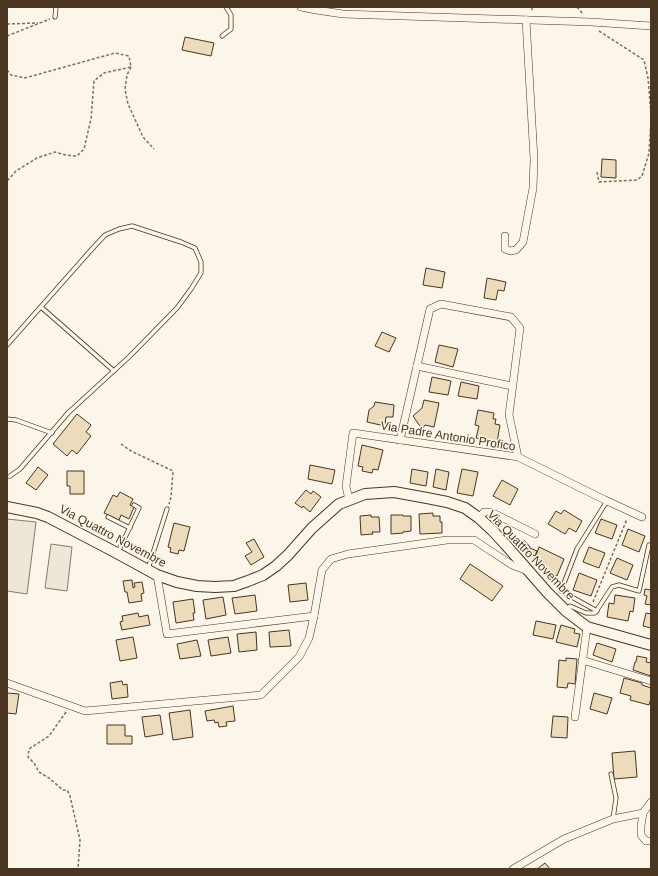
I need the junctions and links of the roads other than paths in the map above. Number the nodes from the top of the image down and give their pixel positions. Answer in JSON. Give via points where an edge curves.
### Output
{"nodes":[{"id":1,"x":56,"y":7,"type":"edge"},
{"id":2,"x":226,"y":7,"type":"edge"},
{"id":3,"x":301,"y":7,"type":"edge"},
{"id":4,"x":55,"y":18,"type":"road end"},
{"id":5,"x":526,"y":20,"type":"junction"},
{"id":6,"x":651,"y":26,"type":"edge"},
{"id":7,"x":222,"y":36,"type":"dead end"},
{"id":8,"x":505,"y":236,"type":"dead end"},
{"id":9,"x":41,"y":307,"type":"junction"},
{"id":10,"x":7,"y":345,"type":"edge"},
{"id":11,"x":417,"y":366,"type":"junction"},
{"id":12,"x":114,"y":371,"type":"junction"},
{"id":13,"x":512,"y":386,"type":"junction"},
{"id":14,"x":7,"y":418,"type":"edge"},
{"id":15,"x":52,"y":433,"type":"junction"},
{"id":16,"x":400,"y":440,"type":"junction"},
{"id":17,"x":518,"y":457,"type":"junction"},
{"id":18,"x":7,"y":477,"type":"edge"},
{"id":19,"x":349,"y":500,"type":"junction"},
{"id":20,"x":607,"y":501,"type":"junction"},
{"id":21,"x":134,"y":505,"type":"dead end"},
{"id":22,"x":7,"y":507,"type":"edge"},
{"id":23,"x":167,"y":510,"type":"road end"},
{"id":24,"x":108,"y":517,"type":"dead end"},
{"id":25,"x":642,"y":517,"type":"dead end"},
{"id":26,"x":478,"y":518,"type":"junction"},
{"id":27,"x":130,"y":528,"type":"junction"},
{"id":28,"x":535,"y":534,"type":"dead end"},
{"id":29,"x":649,"y":545,"type":"dead end"},
{"id":30,"x":118,"y":553,"type":"junction"},
{"id":31,"x":530,"y":572,"type":"junction"},
{"id":32,"x":153,"y":573,"type":"junction"},
{"id":33,"x":566,"y":611,"type":"junction"},
{"id":34,"x":597,"y":611,"type":"junction"},
{"id":35,"x":314,"y":616,"type":"junction"},
{"id":36,"x":587,"y":626,"type":"junction"},
{"id":37,"x":651,"y":644,"type":"edge"},
{"id":38,"x":582,"y":660,"type":"junction"},
{"id":39,"x":651,"y":681,"type":"edge"},
{"id":40,"x":7,"y":683,"type":"edge"},
{"id":41,"x":576,"y":717,"type":"dead end"},
{"id":42,"x":611,"y":774,"type":"dead end"},
{"id":43,"x":651,"y":802,"type":"edge"},
{"id":44,"x":643,"y":813,"type":"junction"},
{"id":45,"x":613,"y":819,"type":"junction"},
{"id":46,"x":651,"y":841,"type":"edge"},
{"id":47,"x":512,"y":869,"type":"edge"}],
"edges":[{"from":1,"to":4,"type":"lane"},
{"from":2,"to":7,"type":"lane","via":[[231,15],[231,29]]},
{"from":3,"to":5,"type":"street","via":[[343,14]]},
{"from":5,"to":6,"type":"street"},
{"from":5,"to":8,"type":"street","via":[[534,159],[533,188],[523,242],[516,250],[510,251],[505,249]]},
{"from":9,"to":10,"type":"lane"},
{"from":9,"to":12,"type":"lane"},
{"from":9,"to":12,"type":"lane","via":[[105,235],[119,229],[132,226],[195,248],[201,262],[201,273],[191,289],[177,308]]},
{"from":11,"to":13,"type":"street"},
{"from":11,"to":13,"type":"street","via":[[430,309],[441,304],[511,318],[520,328]]},
{"from":11,"to":16,"type":"street"},
{"from":12,"to":15,"type":"lane","via":[[68,413]]},
{"from":13,"to":17,"type":"street","via":[[509,415]]},
{"from":14,"to":15,"type":"lane"},
{"from":15,"to":18,"type":"lane","via":[[20,469]]},
{"from":16,"to":17,"type":"street","name":"Via Padre Antonio Profico"},
{"from":16,"to":19,"type":"street","name":"Via Padre Antonio Profico","via":[[353,433],[346,486]]},
{"from":17,"to":20,"type":"street","name":"Via Padre Antonio Profico"},
{"from":19,"to":26,"type":"main road","name":"Via Quattro Novembre","via":[[365,494],[394,492],[447,502],[465,508]]},
{"from":19,"to":32,"type":"main road","name":"Via Quattro Novembre","via":[[339,504],[312,528],[276,566],[248,581],[234,586],[203,587],[177,582]]},
{"from":20,"to":25,"type":"street","name":"Via Padre Antonio Profico"},
{"from":20,"to":34,"type":"lane","via":[[577,549],[561,591]]},
{"from":21,"to":27,"type":"lane","via":[[139,508]]},
{"from":22,"to":30,"type":"main road","name":"Via Quattro Novembre","via":[[48,517]]},
{"from":23,"to":32,"type":"lane"},
{"from":24,"to":27,"type":"lane"},
{"from":26,"to":28,"type":"street","via":[[484,512],[491,512]]},
{"from":26,"to":31,"type":"main road","name":"Via Quattro Novembre"},
{"from":27,"to":30,"type":"lane"},
{"from":29,"to":34,"type":"lane","via":[[639,591],[619,585],[612,587]]},
{"from":30,"to":32,"type":"main road","name":"Via Quattro Novembre"},
{"from":31,"to":33,"type":"main road","name":"Via Quattro Novembre"},
{"from":31,"to":35,"type":"street","via":[[512,565],[474,540],[447,540],[348,554],[331,559],[322,570]]},
{"from":32,"to":35,"type":"street","via":[[167,634]]},
{"from":33,"to":34,"type":"lane","via":[[570,606],[586,613]]},
{"from":33,"to":36,"type":"main road","name":"Via Quattro Novembre"},
{"from":35,"to":40,"type":"street","via":[[309,638],[299,658],[261,695],[85,711]]},
{"from":36,"to":37,"type":"main road","name":"Via Quattro Novembre"},
{"from":36,"to":38,"type":"street"},
{"from":38,"to":39,"type":"street"},
{"from":38,"to":41,"type":"street"},
{"from":42,"to":45,"type":"lane","via":[[616,798]]},
{"from":43,"to":44,"type":"street"},
{"from":44,"to":45,"type":"street"},
{"from":44,"to":46,"type":"street","via":[[641,835],[646,841]]},
{"from":45,"to":47,"type":"street","via":[[564,839]]}]}
